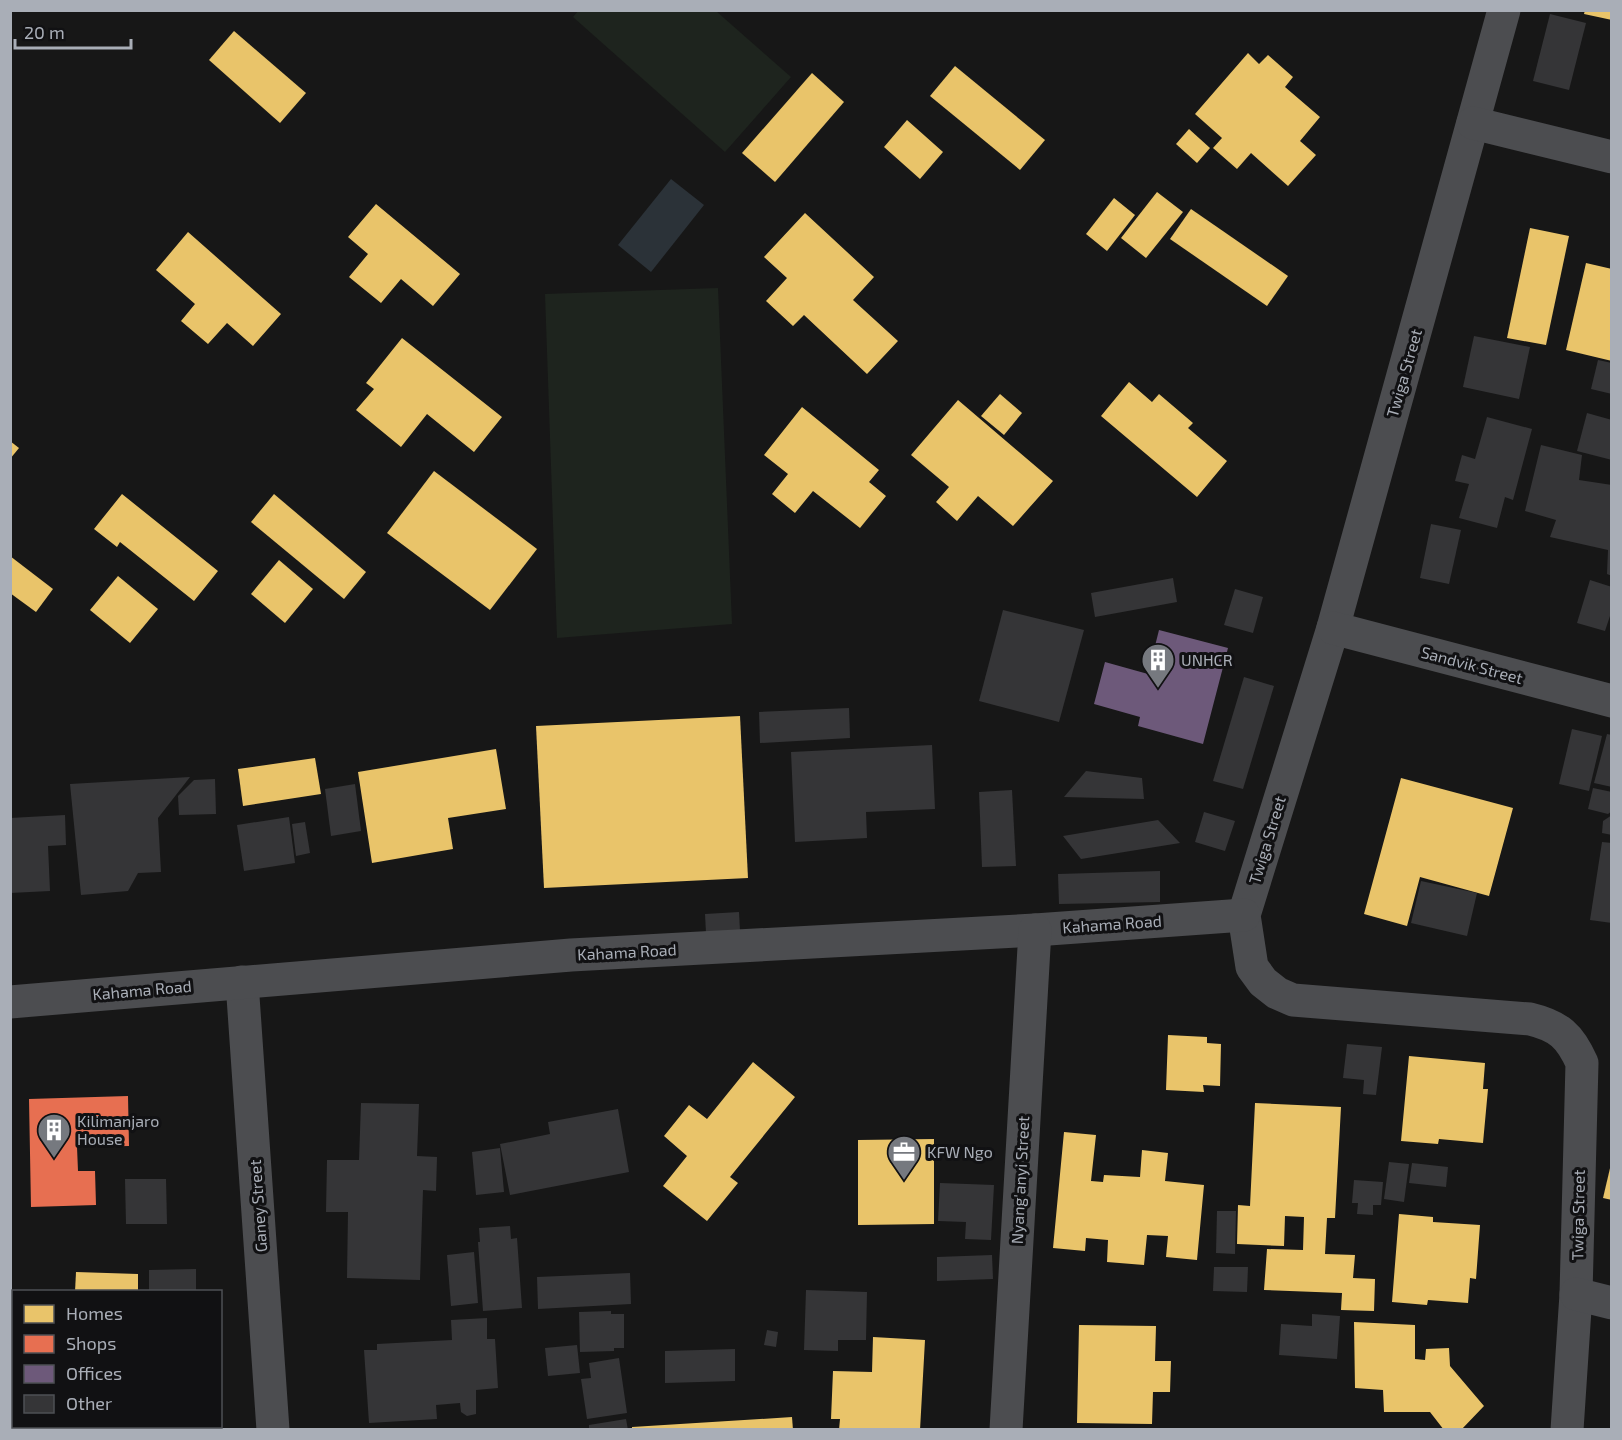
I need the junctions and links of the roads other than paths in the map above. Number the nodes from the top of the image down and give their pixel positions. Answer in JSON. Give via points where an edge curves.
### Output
{"nodes":[{"id":1,"x":1504,"y":10,"type":"edge"},
{"id":2,"x":1473,"y":123,"type":"junction"},
{"id":3,"x":1611,"y":157,"type":"edge"},
{"id":4,"x":1333,"y":628,"type":"junction"},
{"id":5,"x":1611,"y":701,"type":"edge"},
{"id":6,"x":1244,"y":915,"type":"junction"},
{"id":7,"x":1035,"y":930,"type":"junction"},
{"id":8,"x":242,"y":982,"type":"junction"},
{"id":9,"x":10,"y":1002,"type":"edge"},
{"id":10,"x":1576,"y":1294,"type":"junction"},
{"id":11,"x":1611,"y":1303,"type":"edge"},
{"id":12,"x":273,"y":1430,"type":"edge"},
{"id":13,"x":1006,"y":1430,"type":"edge"},
{"id":14,"x":1567,"y":1430,"type":"edge"}],
"edges":[{"from":1,"to":2,"type":"street","name":"Twiga Street"},
{"from":2,"to":3,"type":"street"},
{"from":2,"to":4,"type":"street","name":"Twiga Street"},
{"from":4,"to":5,"type":"street","name":"Sandvik Street"},
{"from":4,"to":6,"type":"street","name":"Twiga Street"},
{"from":6,"to":7,"type":"street","name":"Kahama Road"},
{"from":6,"to":10,"type":"street","name":"Twiga Street","via":[[1252,967],[1276,993],[1293,1000],[1530,1019],[1563,1032],[1582,1063]]},
{"from":7,"to":8,"type":"street","name":"Kahama Road","via":[[571,955]]},
{"from":7,"to":13,"type":"street","name":"Nyang'anyi Street"},
{"from":8,"to":9,"type":"street","name":"Kahama Road"},
{"from":8,"to":12,"type":"street","name":"Ganey Street"},
{"from":10,"to":11,"type":"street"},
{"from":10,"to":14,"type":"street","name":"Twiga Street"}]}
